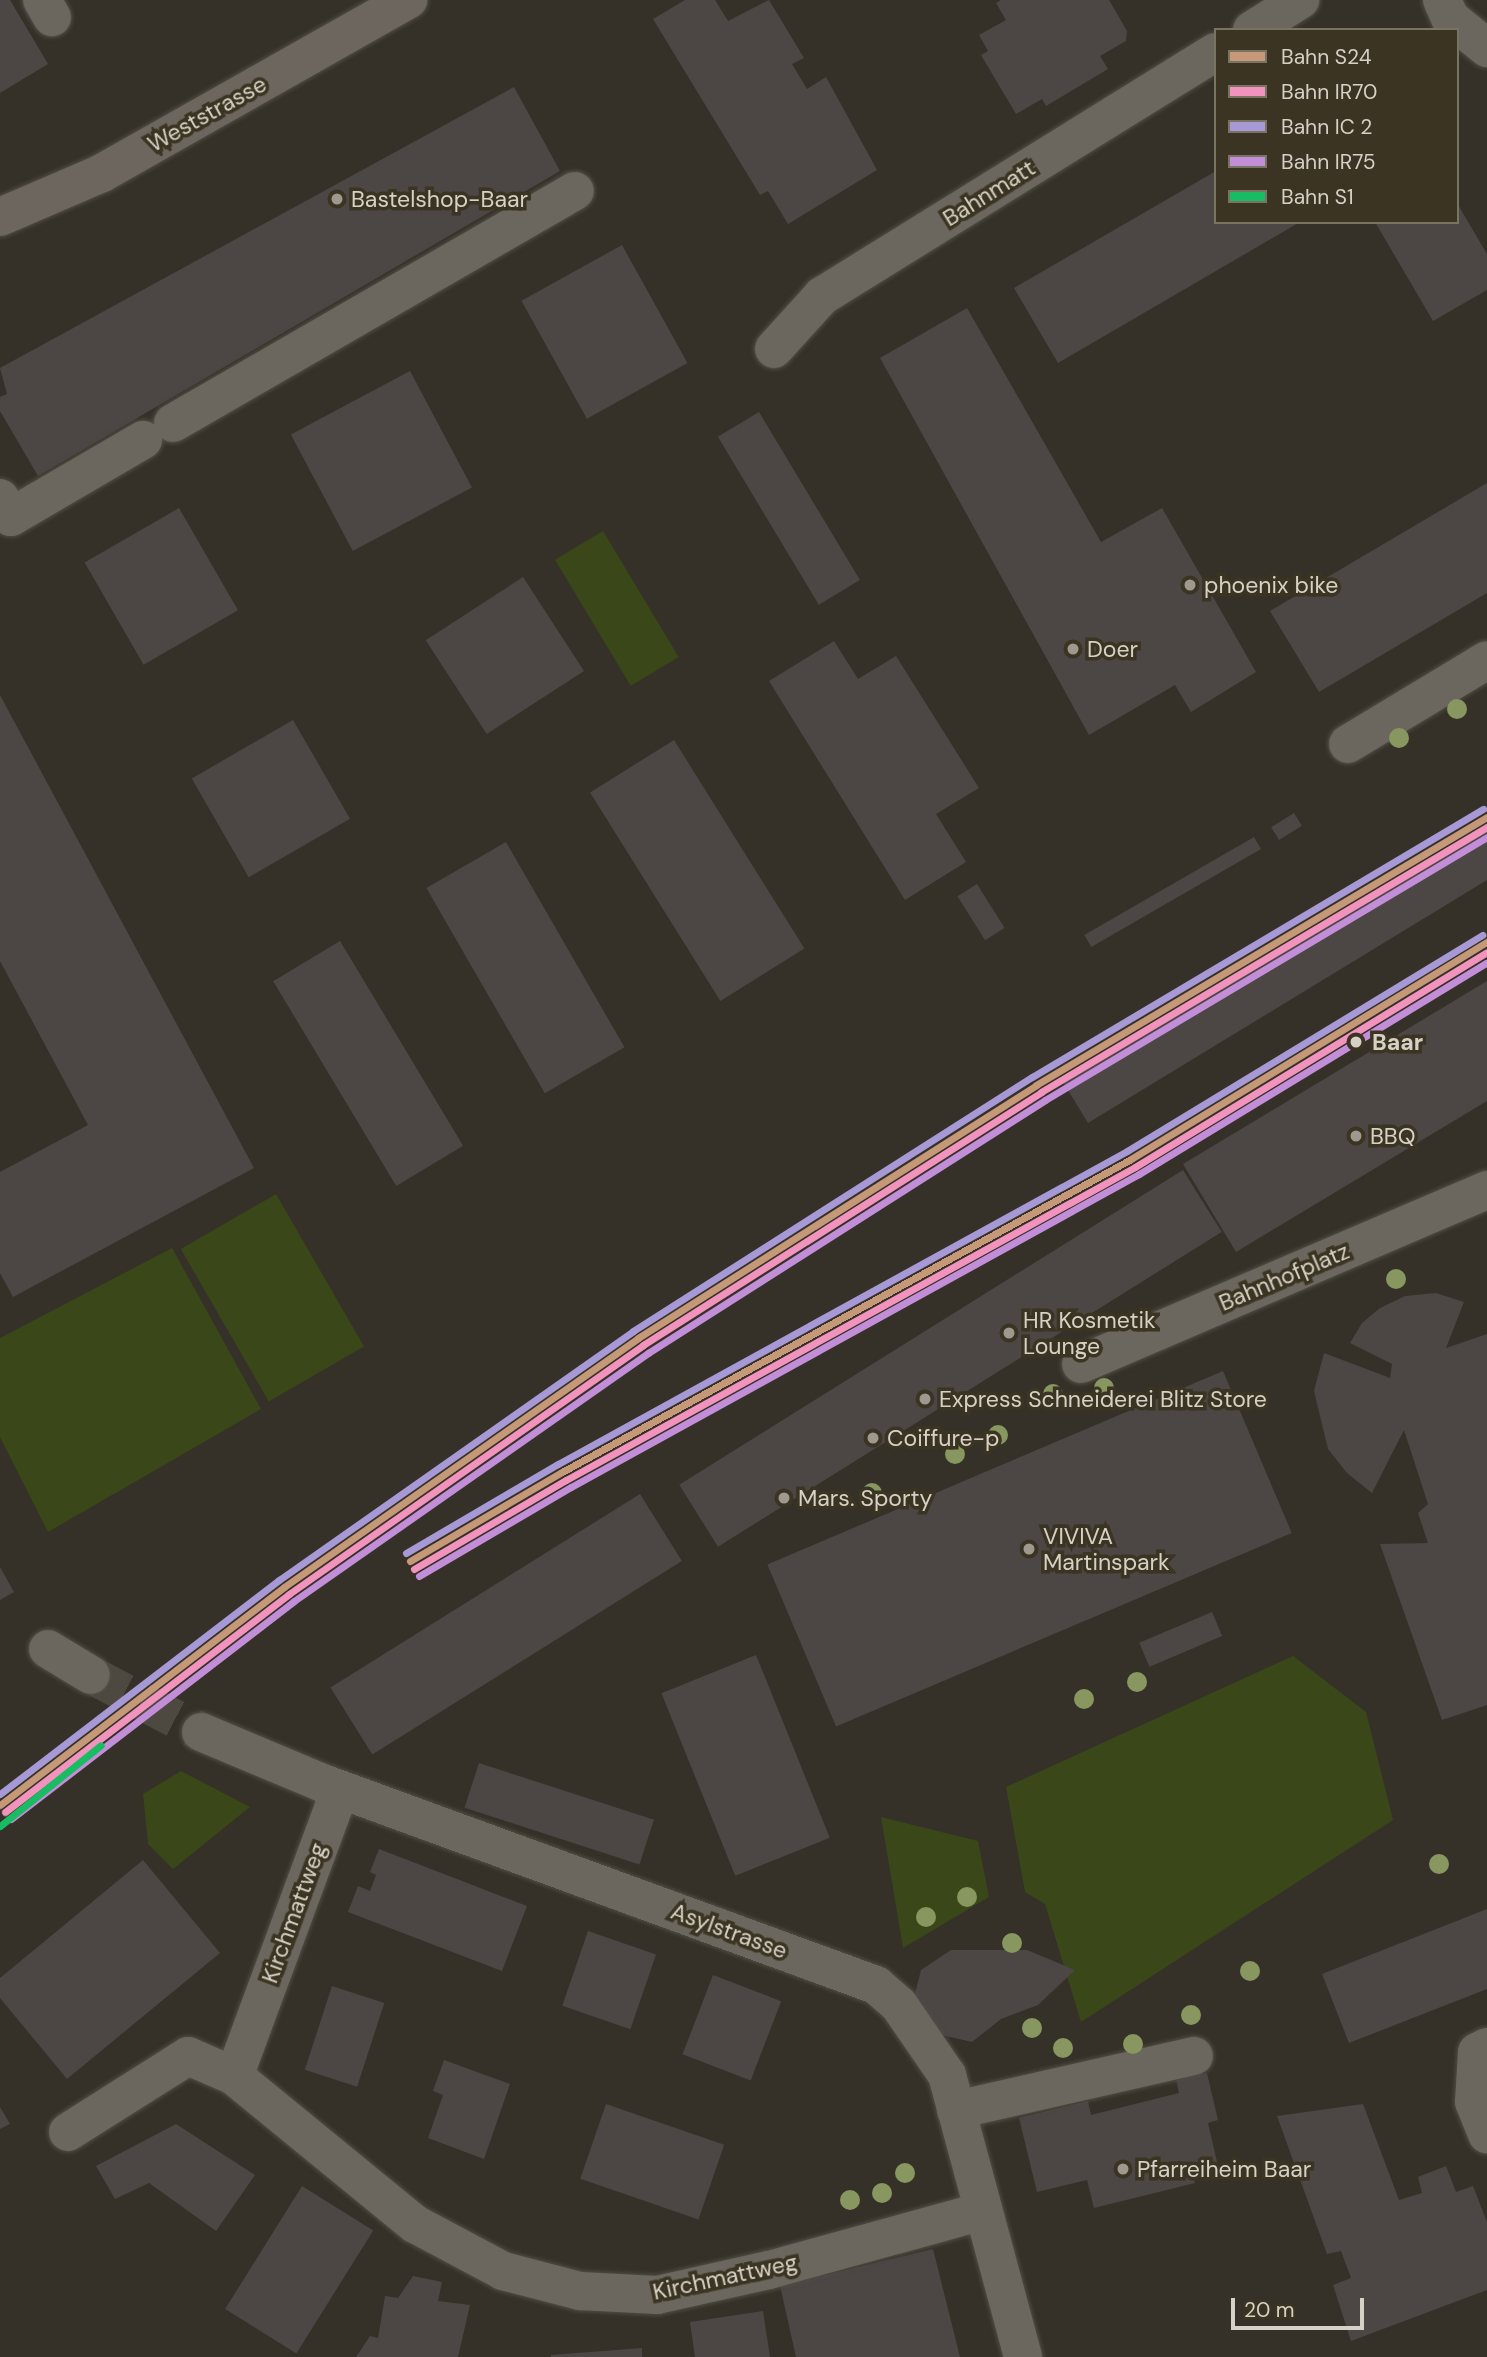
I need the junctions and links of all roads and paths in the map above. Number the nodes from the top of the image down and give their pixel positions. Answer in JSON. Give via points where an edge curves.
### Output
{"nodes":[{"id":1,"x":408,"y":0,"type":"edge"},
{"id":2,"x":1300,"y":0,"type":"edge"},
{"id":3,"x":1442,"y":0,"type":"edge"},
{"id":4,"x":1255,"y":28,"type":"edge"},
{"id":5,"x":1487,"y":48,"type":"edge"},
{"id":6,"x":1214,"y":53,"type":"edge"},
{"id":7,"x":575,"y":191,"type":"dead end"},
{"id":8,"x":0,"y":217,"type":"edge"},
{"id":9,"x":774,"y":349,"type":"dead end"},
{"id":10,"x":0,"y":498,"type":"edge"},
{"id":11,"x":1487,"y":660,"type":"edge"},
{"id":12,"x":1348,"y":744,"type":"dead end"},
{"id":13,"x":1487,"y":1190,"type":"edge"},
{"id":14,"x":1081,"y":1364,"type":"dead end"},
{"id":15,"x":48,"y":1649,"type":"dead end"},
{"id":16,"x":91,"y":1675,"type":"tunnel mouth"},
{"id":17,"x":201,"y":1732,"type":"tunnel mouth"},
{"id":18,"x":340,"y":1790,"type":"junction"},
{"id":19,"x":1487,"y":2047,"type":"edge"},
{"id":20,"x":1194,"y":2056,"type":"dead end"},
{"id":21,"x":234,"y":2076,"type":"junction"},
{"id":22,"x":956,"y":2110,"type":"junction"},
{"id":23,"x":68,"y":2132,"type":"dead end"},
{"id":24,"x":1487,"y":2135,"type":"edge"},
{"id":25,"x":983,"y":2211,"type":"junction"},
{"id":26,"x":1023,"y":2357,"type":"edge"}],
"edges":[{"from":1,"to":8,"type":"main road","name":"Weststrasse","via":[[102,173]]},
{"from":2,"to":4,"type":"street"},
{"from":3,"to":5,"type":"street","via":[[1451,18]]},
{"from":6,"to":9,"type":"street","name":"Bahnmatt","via":[[822,296]]},
{"from":7,"to":10,"type":"street","via":[[11,517]]},
{"from":11,"to":12,"type":"street"},
{"from":13,"to":14,"type":"street","name":"Bahnhofplatz"},
{"from":15,"to":16,"type":"street"},
{"from":17,"to":18,"type":"street","name":"Asylstrasse"},
{"from":18,"to":21,"type":"street","name":"Kirchmattweg"},
{"from":18,"to":22,"type":"street","name":"Asylstrasse","via":[[876,1985],[900,2005],[927,2041],[947,2075]]},
{"from":19,"to":24,"type":"street","via":[[1477,2052],[1474,2102]]},
{"from":20,"to":22,"type":"street"},
{"from":21,"to":23,"type":"street","name":"Kirchmattweg","via":[[188,2056]]},
{"from":21,"to":25,"type":"street","name":"Kirchmattweg","via":[[415,2224],[503,2271],[580,2291],[657,2295]]},
{"from":22,"to":25,"type":"street","name":"Asylstrasse"},
{"from":25,"to":26,"type":"street","name":"Asylstrasse"}]}
